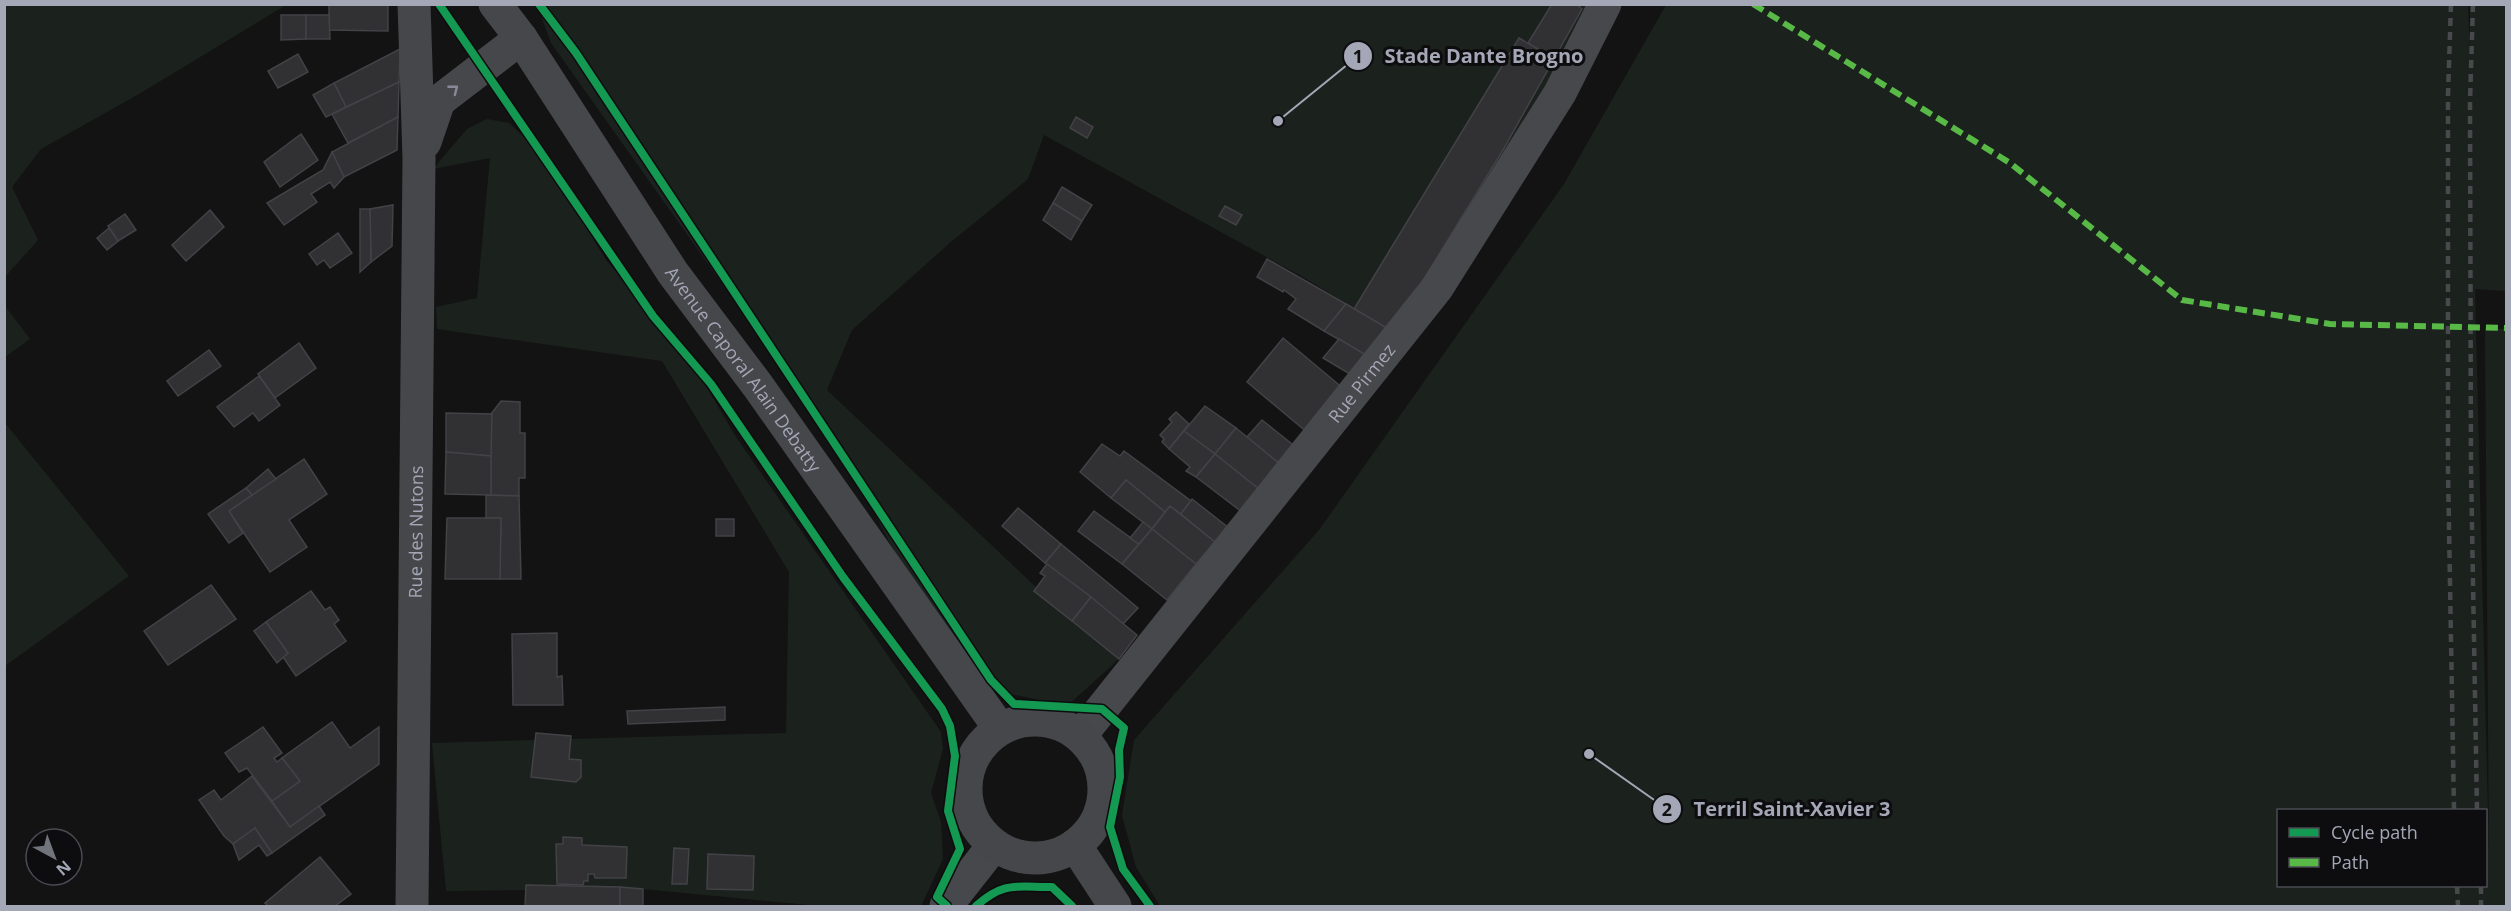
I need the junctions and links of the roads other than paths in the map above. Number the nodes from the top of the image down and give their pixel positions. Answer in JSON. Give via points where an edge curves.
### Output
{"nodes":[{"id":1,"x":414,"y":4,"type":"edge"},
{"id":2,"x":495,"y":4,"type":"edge"},
{"id":3,"x":1605,"y":4,"type":"edge"},
{"id":4,"x":521,"y":38,"type":"junction"},
{"id":5,"x":419,"y":158,"type":"junction"},
{"id":6,"x":1000,"y":729,"type":"junction"},
{"id":7,"x":1081,"y":735,"type":"junction"},
{"id":8,"x":994,"y":845,"type":"junction"},
{"id":9,"x":1075,"y":845,"type":"junction"},
{"id":10,"x":412,"y":906,"type":"edge"},
{"id":11,"x":946,"y":906,"type":"edge"},
{"id":12,"x":1115,"y":906,"type":"edge"}],
"edges":[{"from":1,"to":5,"type":"main road","name":"Rue des Nutons"},
{"from":2,"to":4,"type":"main road","name":"Avenue Caporal Alain Debatty"},
{"from":3,"to":7,"type":"street","name":"Rue Pirmez","via":[[1560,93],[1437,288]]},
{"from":5,"to":4,"type":"main road","name":"Rue des Nutons","one_way":true,"via":[[439,101]]},
{"from":4,"to":6,"type":"main road","name":"Avenue Caporal Alain Debatty","via":[[673,273],[758,386]]},
{"from":5,"to":10,"type":"main road","name":"Rue des Nutons"},
{"from":6,"to":7,"type":"main road","via":[[1022,721],[1047,720]]},
{"from":6,"to":8,"type":"main road","via":[[982,744],[967,776],[968,807],[978,828]]},
{"from":7,"to":9,"type":"main road","via":[[1099,762],[1104,785],[1102,805],[1093,827]]},
{"from":8,"to":9,"type":"main road","via":[[1016,856],[1037,858],[1061,853]]},
{"from":8,"to":11,"type":"street"},
{"from":9,"to":12,"type":"main road"}]}
